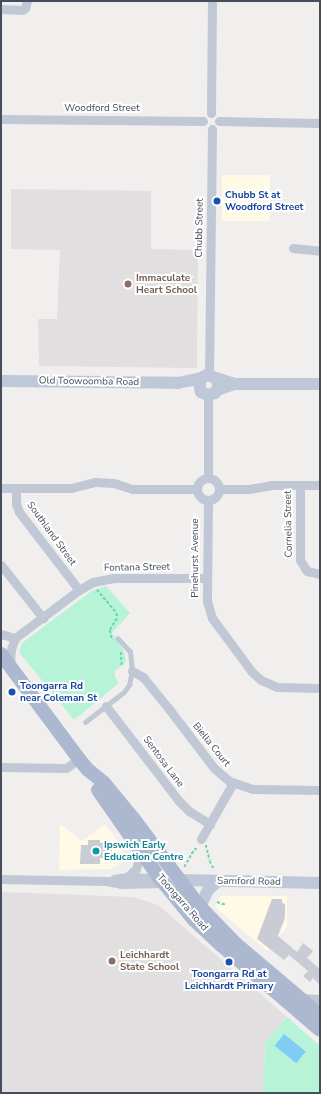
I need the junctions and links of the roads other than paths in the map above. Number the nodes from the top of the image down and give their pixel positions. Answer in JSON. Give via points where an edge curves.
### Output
{"nodes":[{"id":1,"x":27,"y":1,"type":"edge"},
{"id":2,"x":212,"y":1,"type":"edge"},
{"id":3,"x":1,"y":9,"type":"edge"},
{"id":4,"x":211,"y":113,"type":"junction"},
{"id":5,"x":1,"y":119,"type":"edge"},
{"id":6,"x":203,"y":121,"type":"junction"},
{"id":7,"x":219,"y":121,"type":"junction"},
{"id":8,"x":320,"y":122,"type":"edge"},
{"id":9,"x":212,"y":129,"type":"junction"},
{"id":10,"x":293,"y":248,"type":"dead end"},
{"id":11,"x":320,"y":250,"type":"edge"},
{"id":12,"x":1,"y":381,"type":"edge"},
{"id":13,"x":209,"y":384,"type":"junction"},
{"id":14,"x":320,"y":384,"type":"edge"},
{"id":15,"x":208,"y":478,"type":"junction"},
{"id":16,"x":300,"y":485,"type":"junction"},
{"id":17,"x":320,"y":485,"type":"edge"},
{"id":18,"x":1,"y":488,"type":"edge"},
{"id":19,"x":16,"y":488,"type":"junction"},
{"id":20,"x":196,"y":489,"type":"junction"},
{"id":21,"x":219,"y":489,"type":"junction"},
{"id":22,"x":208,"y":501,"type":"junction"},
{"id":23,"x":1,"y":565,"type":"edge"},
{"id":24,"x":320,"y":574,"type":"edge"},
{"id":25,"x":207,"y":578,"type":"junction"},
{"id":26,"x":79,"y":590,"type":"junction"},
{"id":27,"x":43,"y":618,"type":"junction"},
{"id":28,"x":1,"y":634,"type":"edge"},
{"id":29,"x":15,"y":638,"type":"junction"},
{"id":30,"x":118,"y":639,"type":"dead end"},
{"id":31,"x":1,"y":654,"type":"edge"},
{"id":32,"x":10,"y":666,"type":"junction"},
{"id":33,"x":132,"y":671,"type":"junction"},
{"id":34,"x":320,"y":688,"type":"edge"},
{"id":35,"x":106,"y":706,"type":"junction"},
{"id":36,"x":85,"y":722,"type":"dead end"},
{"id":37,"x":83,"y":764,"type":"junction"},
{"id":38,"x":1,"y":767,"type":"edge"},
{"id":39,"x":233,"y":783,"type":"junction"},
{"id":40,"x":320,"y":790,"type":"edge"},
{"id":41,"x":210,"y":824,"type":"junction"},
{"id":42,"x":201,"y":839,"type":"dead end"},
{"id":43,"x":141,"y":851,"type":"junction"},
{"id":44,"x":216,"y":875,"type":"junction"},
{"id":45,"x":127,"y":877,"type":"junction"},
{"id":46,"x":1,"y":880,"type":"edge"},
{"id":47,"x":162,"y":880,"type":"junction"},
{"id":48,"x":178,"y":880,"type":"junction"},
{"id":49,"x":107,"y":881,"type":"junction"},
{"id":50,"x":320,"y":883,"type":"edge"},
{"id":51,"x":200,"y":907,"type":"junction"},
{"id":52,"x":298,"y":998,"type":"junction"},
{"id":53,"x":320,"y":999,"type":"edge"},
{"id":54,"x":319,"y":1024,"type":"edge"}],
"edges":[{"from":1,"to":3,"type":"street","via":[[22,10]]},
{"from":2,"to":4,"type":"street"},
{"from":4,"to":6,"type":"street","via":[[205,116]]},
{"from":4,"to":7,"type":"street","via":[[217,116]]},
{"from":5,"to":6,"type":"street","name":"Woodford Street"},
{"from":6,"to":9,"type":"street","via":[[205,126]]},
{"from":7,"to":8,"type":"street"},
{"from":7,"to":9,"type":"street"},
{"from":9,"to":13,"type":"street","name":"Chubb Street"},
{"from":10,"to":11,"type":"street"},
{"from":12,"to":13,"type":"street","name":"Old Toowoomba Road"},
{"from":13,"to":14,"type":"street"},
{"from":13,"to":15,"type":"street"},
{"from":15,"to":20,"type":"street","via":[[199,483]]},
{"from":15,"to":21,"type":"street","via":[[217,483]]},
{"from":16,"to":17,"type":"street"},
{"from":16,"to":21,"type":"street"},
{"from":16,"to":24,"type":"street","name":"Cornelia Street","via":[[300,560],[307,571]]},
{"from":18,"to":19,"type":"street"},
{"from":19,"to":20,"type":"street","via":[[71,488],[102,482],[133,489]]},
{"from":19,"to":26,"type":"street","name":"Southland Street","via":[[19,512]]},
{"from":20,"to":22,"type":"street","via":[[199,496]]},
{"from":21,"to":22,"type":"street","via":[[215,499]]},
{"from":22,"to":25,"type":"street","name":"Pinehurst Avenue"},
{"from":23,"to":27,"type":"street"},
{"from":25,"to":26,"type":"street","name":"Fontana Street","via":[[104,578]]},
{"from":25,"to":34,"type":"street","name":"Pinehurst Avenue","via":[[208,607],[212,618],[256,676],[265,683],[277,687]]},
{"from":26,"to":27,"type":"street","name":"Fontana Street"},
{"from":27,"to":29,"type":"street","name":"Fontana Street"},
{"from":28,"to":29,"type":"street"},
{"from":29,"to":32,"type":"street","via":[[11,649]]},
{"from":30,"to":33,"type":"lane","via":[[130,652]]},
{"from":31,"to":32,"type":"main road","name":"Toongarra Road"},
{"from":32,"to":37,"type":"main road","name":"Toongarra Road"},
{"from":33,"to":35,"type":"lane","via":[[129,685],[124,692]]},
{"from":33,"to":39,"type":"street","name":"Biella Court","via":[[147,682],[216,771]]},
{"from":35,"to":36,"type":"lane"},
{"from":35,"to":41,"type":"street","name":"Sentosa Lane","via":[[178,800],[189,811]]},
{"from":37,"to":38,"type":"street","via":[[66,768]]},
{"from":37,"to":43,"type":"main road","name":"Toongarra Road","via":[[97,789]]},
{"from":37,"to":48,"type":"main road","name":"Toongarra Road","via":[[104,783]]},
{"from":39,"to":40,"type":"street","name":"Biella Court","via":[[252,789]]},
{"from":39,"to":41,"type":"street"},
{"from":41,"to":42,"type":"street"},
{"from":43,"to":45,"type":"street","via":[[136,869]]},
{"from":43,"to":47,"type":"main road","name":"Toongarra Road"},
{"from":44,"to":48,"type":"street","name":"Samford Road"},
{"from":44,"to":50,"type":"street","name":"Samford Road"},
{"from":44,"to":51,"type":"street"},
{"from":45,"to":47,"type":"street","name":"Samford Road"},
{"from":45,"to":49,"type":"street","name":"Samford Road"},
{"from":46,"to":49,"type":"street","name":"Samford Road"},
{"from":47,"to":48,"type":"main road","name":"Samford Road"},
{"from":47,"to":49,"type":"street","name":"Samford Road","via":[[121,884]]},
{"from":47,"to":54,"type":"main road","name":"Toongarra Road","via":[[194,920],[210,935]]},
{"from":48,"to":51,"type":"main road","name":"Toongarra Road"},
{"from":51,"to":52,"type":"main road","name":"Toongarra Road","via":[[235,943]]},
{"from":52,"to":53,"type":"street"},
{"from":52,"to":54,"type":"main road","name":"Toongarra Road"}]}
